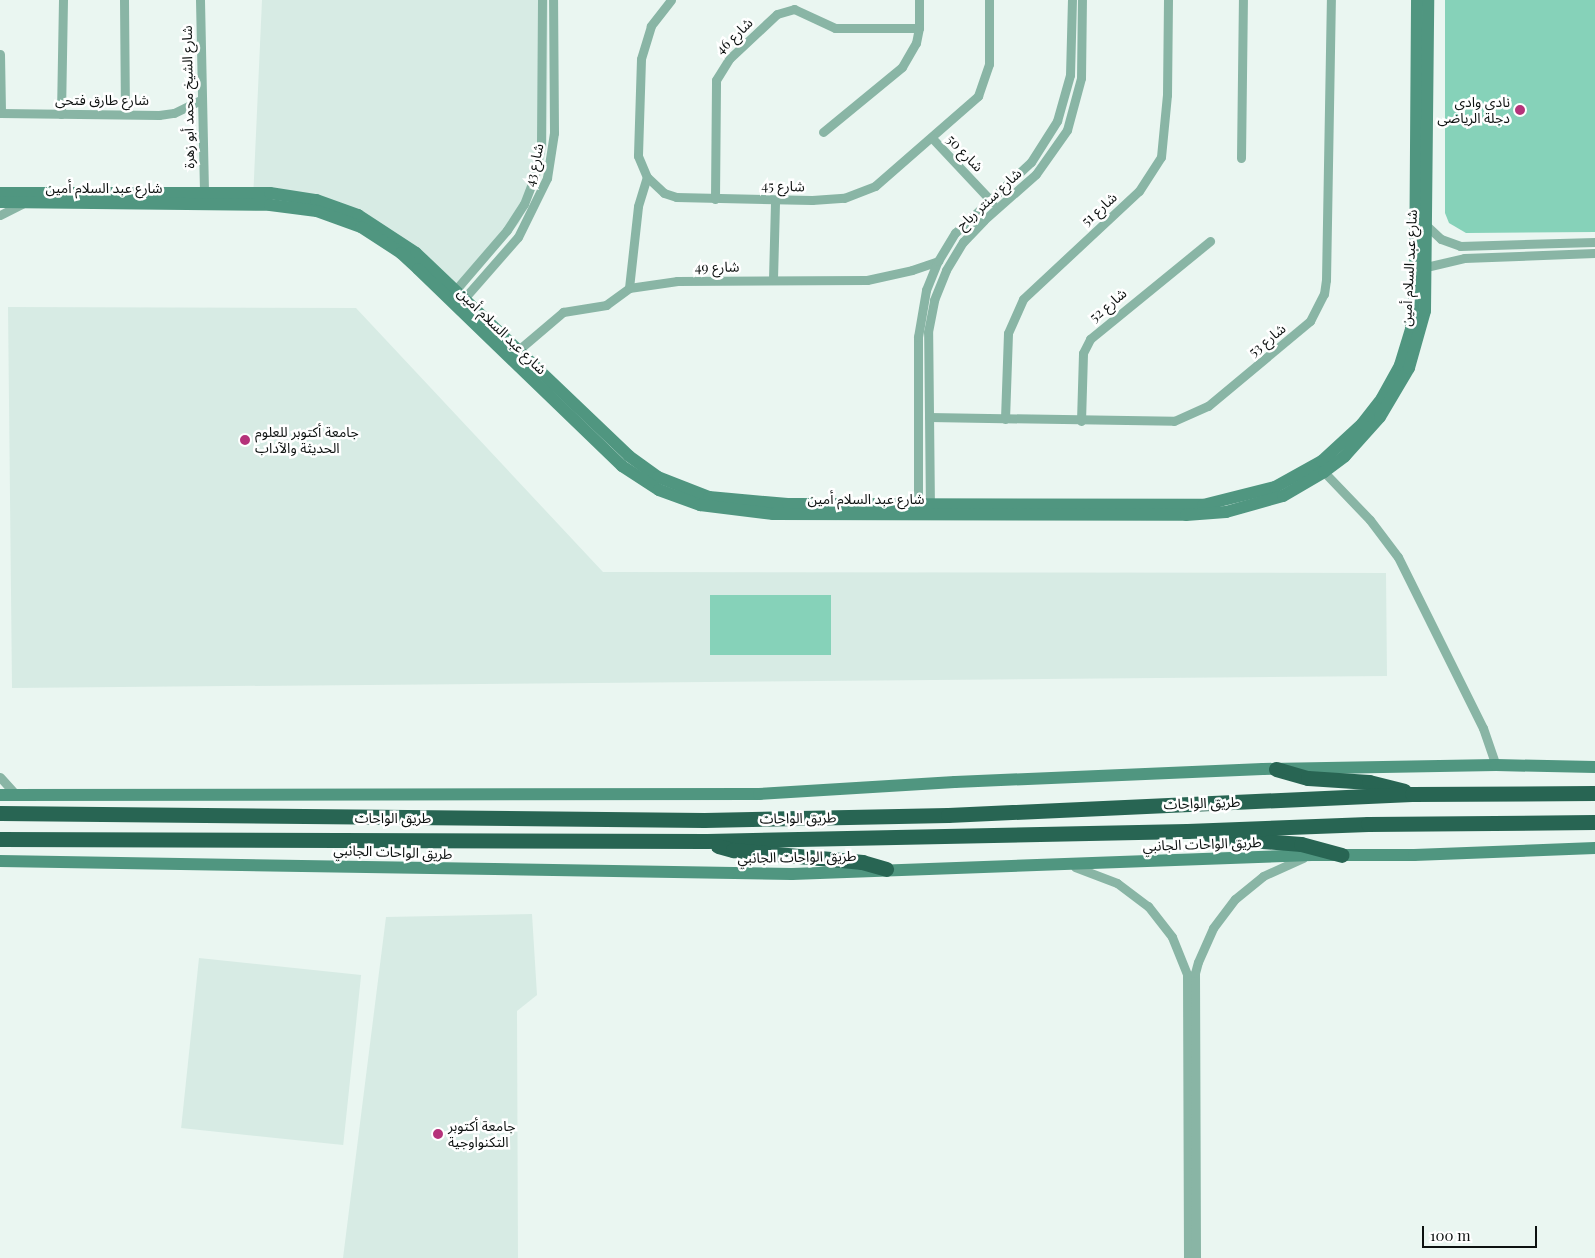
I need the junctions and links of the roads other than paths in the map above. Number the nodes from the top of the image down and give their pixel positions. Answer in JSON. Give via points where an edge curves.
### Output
{"nodes":[{"id":1,"x":63,"y":0,"type":"edge"},
{"id":2,"x":124,"y":0,"type":"edge"},
{"id":3,"x":200,"y":0,"type":"edge"},
{"id":4,"x":542,"y":0,"type":"edge"},
{"id":5,"x":553,"y":0,"type":"edge"},
{"id":6,"x":671,"y":0,"type":"edge"},
{"id":7,"x":919,"y":0,"type":"edge"},
{"id":8,"x":989,"y":0,"type":"edge"},
{"id":9,"x":1072,"y":0,"type":"edge"},
{"id":10,"x":1082,"y":0,"type":"edge"},
{"id":11,"x":1168,"y":0,"type":"edge"},
{"id":12,"x":1243,"y":0,"type":"edge"},
{"id":13,"x":1331,"y":0,"type":"edge"},
{"id":14,"x":1417,"y":0,"type":"edge"},
{"id":15,"x":1428,"y":0,"type":"edge"},
{"id":16,"x":920,"y":28,"type":"junction"},
{"id":17,"x":0,"y":54,"type":"edge"},
{"id":18,"x":202,"y":100,"type":"junction"},
{"id":19,"x":0,"y":113,"type":"edge"},
{"id":20,"x":61,"y":114,"type":"junction"},
{"id":21,"x":125,"y":114,"type":"junction"},
{"id":22,"x":823,"y":132,"type":"dead end"},
{"id":23,"x":932,"y":138,"type":"junction"},
{"id":24,"x":1241,"y":158,"type":"dead end"},
{"id":25,"x":646,"y":177,"type":"junction"},
{"id":26,"x":0,"y":193,"type":"edge"},
{"id":27,"x":204,"y":193,"type":"junction"},
{"id":28,"x":990,"y":198,"type":"junction"},
{"id":29,"x":715,"y":199,"type":"junction"},
{"id":30,"x":775,"y":200,"type":"junction"},
{"id":31,"x":0,"y":202,"type":"edge"},
{"id":32,"x":28,"y":202,"type":"junction"},
{"id":33,"x":998,"y":208,"type":"junction"},
{"id":34,"x":1421,"y":212,"type":"junction"},
{"id":35,"x":0,"y":215,"type":"edge"},
{"id":36,"x":1427,"y":226,"type":"junction"},
{"id":37,"x":1210,"y":241,"type":"dead end"},
{"id":38,"x":1595,"y":242,"type":"edge"},
{"id":39,"x":1500,"y":246,"type":"junction"},
{"id":40,"x":1595,"y":253,"type":"edge"},
{"id":41,"x":1500,"y":256,"type":"junction"},
{"id":42,"x":938,"y":261,"type":"junction"},
{"id":43,"x":1420,"y":267,"type":"junction"},
{"id":44,"x":773,"y":279,"type":"junction"},
{"id":45,"x":629,"y":288,"type":"junction"},
{"id":46,"x":455,"y":299,"type":"junction"},
{"id":47,"x":516,"y":352,"type":"junction"},
{"id":48,"x":918,"y":393,"type":"junction"},
{"id":49,"x":929,"y":393,"type":"junction"},
{"id":50,"x":929,"y":417,"type":"junction"},
{"id":51,"x":1005,"y":419,"type":"junction"},
{"id":52,"x":1081,"y":421,"type":"junction"},
{"id":53,"x":1324,"y":472,"type":"junction"},
{"id":54,"x":924,"y":509,"type":"junction"},
{"id":55,"x":1186,"y":510,"type":"junction"},
{"id":56,"x":1496,"y":765,"type":"junction"},
{"id":57,"x":1595,"y":767,"type":"edge"},
{"id":58,"x":1276,"y":769,"type":"junction"},
{"id":59,"x":0,"y":777,"type":"edge"},
{"id":60,"x":1595,"y":793,"type":"edge"},
{"id":61,"x":1412,"y":794,"type":"junction"},
{"id":62,"x":0,"y":795,"type":"edge"},
{"id":63,"x":17,"y":796,"type":"junction"},
{"id":64,"x":0,"y":813,"type":"edge"},
{"id":65,"x":185,"y":817,"type":"junction"},
{"id":66,"x":217,"y":817,"type":"junction"},
{"id":67,"x":1595,"y":822,"type":"edge"},
{"id":68,"x":1187,"y":831,"type":"junction"},
{"id":69,"x":0,"y":839,"type":"edge"},
{"id":70,"x":181,"y":840,"type":"junction"},
{"id":71,"x":219,"y":840,"type":"junction"},
{"id":72,"x":708,"y":841,"type":"junction"},
{"id":73,"x":1595,"y":848,"type":"edge"},
{"id":74,"x":1312,"y":855,"type":"junction"},
{"id":75,"x":1342,"y":855,"type":"junction"},
{"id":76,"x":0,"y":862,"type":"edge"},
{"id":77,"x":1067,"y":866,"type":"junction"},
{"id":78,"x":886,"y":869,"type":"junction"},
{"id":79,"x":1188,"y":1258,"type":"edge"},
{"id":80,"x":1196,"y":1258,"type":"edge"}],
"edges":[{"from":1,"to":20,"type":"street"},
{"from":2,"to":21,"type":"street"},
{"from":3,"to":18,"type":"street","name":"شارع الشيخ محمد أبو زهرة"},
{"from":4,"to":46,"type":"street","name":"شارع 43","via":[[541,144],[535,175],[524,204]]},
{"from":5,"to":46,"type":"street","name":"شارع 43","via":[[554,133],[547,178],[518,236]]},
{"from":6,"to":25,"type":"street","via":[[651,26],[642,59],[638,156]]},
{"from":7,"to":16,"type":"street"},
{"from":8,"to":23,"type":"street","name":"شارع 45","via":[[989,64],[984,86],[970,104]]},
{"from":9,"to":28,"type":"street","name":"شارع سنتر رباح","via":[[1070,75],[1057,121],[1031,162]]},
{"from":10,"to":33,"type":"street","name":"شارع سنتر رباح","via":[[1081,78],[1071,122],[1058,146],[1036,174]]},
{"from":11,"to":51,"type":"street","name":"شارع 51","via":[[1168,70],[1161,157],[1139,191],[1023,299],[1008,333]]},
{"from":12,"to":24,"type":"street"},
{"from":13,"to":52,"type":"street","name":"شارع 53","via":[[1326,280],[1318,308],[1298,332],[1198,413],[1161,422]]},
{"from":14,"to":34,"type":"street","name":"شارع عبد السلام أمين"},
{"from":15,"to":34,"type":"street","name":"شارع عبد السلام أمين"},
{"from":16,"to":22,"type":"street","via":[[913,50],[902,67]]},
{"from":16,"to":29,"type":"street","name":"شارع 46","via":[[835,28],[794,9],[777,14],[730,58],[716,80]]},
{"from":17,"to":19,"type":"street"},
{"from":18,"to":21,"type":"street","name":"شارع طارق فتحى","via":[[174,113]]},
{"from":18,"to":27,"type":"street","name":"شارع الشيخ محمد أبو زهرة"},
{"from":19,"to":20,"type":"street","name":"شارع طارق فتحى"},
{"from":20,"to":21,"type":"street","name":"شارع طارق فتحى"},
{"from":23,"to":28,"type":"street","name":"شارع 50"},
{"from":23,"to":30,"type":"street","name":"شارع 45","via":[[888,176],[860,193],[828,200]]},
{"from":25,"to":29,"type":"street","name":"شارع 45","via":[[664,193],[676,198]]},
{"from":25,"to":45,"type":"street","via":[[638,206]]},
{"from":26,"to":27,"type":"street","name":"شارع عبد السلام أمين"},
{"from":27,"to":46,"type":"street","name":"شارع عبد السلام أمين","via":[[270,193],[337,206],[398,239]]},
{"from":28,"to":33,"type":"street","name":"شارع 50"},
{"from":28,"to":42,"type":"street","name":"شارع سنتر رباح","via":[[965,221]]},
{"from":29,"to":30,"type":"street","name":"شارع 45"},
{"from":30,"to":44,"type":"street"},
{"from":31,"to":32,"type":"street","name":"شارع عبد السلام أمين"},
{"from":32,"to":35,"type":"street"},
{"from":32,"to":46,"type":"street","name":"شارع عبد السلام أمين","via":[[247,204],[317,211],[347,221],[382,239]]},
{"from":33,"to":49,"type":"street","name":"شارع سنتر رباح","via":[[963,242],[939,285],[928,332]]},
{"from":34,"to":36,"type":"street","name":"شارع عبد السلام أمين"},
{"from":34,"to":43,"type":"street","name":"شارع عبد السلام أمين"},
{"from":36,"to":39,"type":"street","via":[[1450,244]]},
{"from":36,"to":43,"type":"street","name":"شارع عبد السلام أمين"},
{"from":37,"to":52,"type":"street","name":"شارع 52","via":[[1090,339],[1083,353]]},
{"from":38,"to":39,"type":"street"},
{"from":39,"to":41,"type":"street"},
{"from":40,"to":41,"type":"street"},
{"from":41,"to":43,"type":"street","via":[[1454,259]]},
{"from":42,"to":44,"type":"street","name":"شارع 49","via":[[867,280]]},
{"from":42,"to":48,"type":"street","name":"شارع سنتر رباح","via":[[926,290],[920,321]]},
{"from":43,"to":53,"type":"street","name":"شارع عبد السلام أمين","via":[[1425,311],[1409,368],[1370,431]]},
{"from":43,"to":55,"type":"street","name":"شارع عبد السلام أمين","via":[[1411,329],[1400,365],[1382,398],[1350,437],[1322,461],[1275,487]]},
{"from":44,"to":45,"type":"street","name":"شارع 49","via":[[668,282]]},
{"from":45,"to":47,"type":"street","name":"شارع 49","via":[[606,305],[562,312]]},
{"from":46,"to":47,"type":"street","name":"شارع عبد السلام أمين"},
{"from":46,"to":54,"type":"street","name":"شارع عبد السلام أمين","via":[[605,451],[659,490],[700,504],[742,512]]},
{"from":47,"to":54,"type":"street","name":"شارع عبد السلام أمين","via":[[629,456],[658,477],[691,492],[717,499],[762,503]]},
{"from":48,"to":49,"type":"street"},
{"from":48,"to":54,"type":"street","name":"شارع سنتر رباح"},
{"from":49,"to":50,"type":"street","name":"شارع سنتر رباح"},
{"from":50,"to":51,"type":"street","name":"شارع 53"},
{"from":50,"to":54,"type":"street","name":"شارع سنتر رباح"},
{"from":51,"to":52,"type":"street","name":"شارع 53"},
{"from":53,"to":55,"type":"street","name":"شارع عبد السلام أمين","via":[[1265,503],[1226,512]]},
{"from":53,"to":56,"type":"street","via":[[1370,520],[1398,557],[1483,728]]},
{"from":54,"to":55,"type":"street","name":"شارع عبد السلام أمين"},
{"from":56,"to":57,"type":"street"},
{"from":56,"to":58,"type":"street"},
{"from":58,"to":61,"type":"highway","via":[[1308,778],[1380,784]]},
{"from":58,"to":63,"type":"street","via":[[759,794]]},
{"from":59,"to":63,"type":"street"},
{"from":60,"to":61,"type":"highway","name":"طريق الواحات"},
{"from":61,"to":66,"type":"highway","name":"طريق الواحات","via":[[704,820]]},
{"from":62,"to":63,"type":"street"},
{"from":64,"to":65,"type":"highway","name":"طريق الواحات"},
{"from":65,"to":66,"type":"highway","name":"طريق الواحات"},
{"from":65,"to":70,"type":"highway","via":[[188,829]]},
{"from":66,"to":71,"type":"highway","via":[[213,827]]},
{"from":67,"to":68,"type":"highway","name":"طريق الواحات","via":[[1368,824]]},
{"from":68,"to":72,"type":"highway","name":"طريق الواحات"},
{"from":68,"to":75,"type":"highway","via":[[1231,840],[1301,844]]},
{"from":69,"to":70,"type":"highway","name":"طريق الواحات"},
{"from":70,"to":71,"type":"highway","name":"طريق الواحات"},
{"from":71,"to":72,"type":"highway","name":"طريق الواحات"},
{"from":72,"to":78,"type":"highway","via":[[733,850],[862,862]]},
{"from":73,"to":75,"type":"street","name":"طريق الواحات الجانبي"},
{"from":74,"to":75,"type":"street","name":"طريق الواحات الجانبي"},
{"from":74,"to":77,"type":"street","name":"طريق الواحات الجانبي"},
{"from":74,"to":80,"type":"street","via":[[1274,870],[1244,891],[1219,918],[1198,962],[1195,983]]},
{"from":76,"to":78,"type":"street","name":"طريق الواحات الجانبي","via":[[792,874]]},
{"from":77,"to":78,"type":"street","name":"طريق الواحات الجانبي"},
{"from":77,"to":79,"type":"street","via":[[1105,877],[1138,897],[1165,926],[1183,961],[1187,974]]}]}
